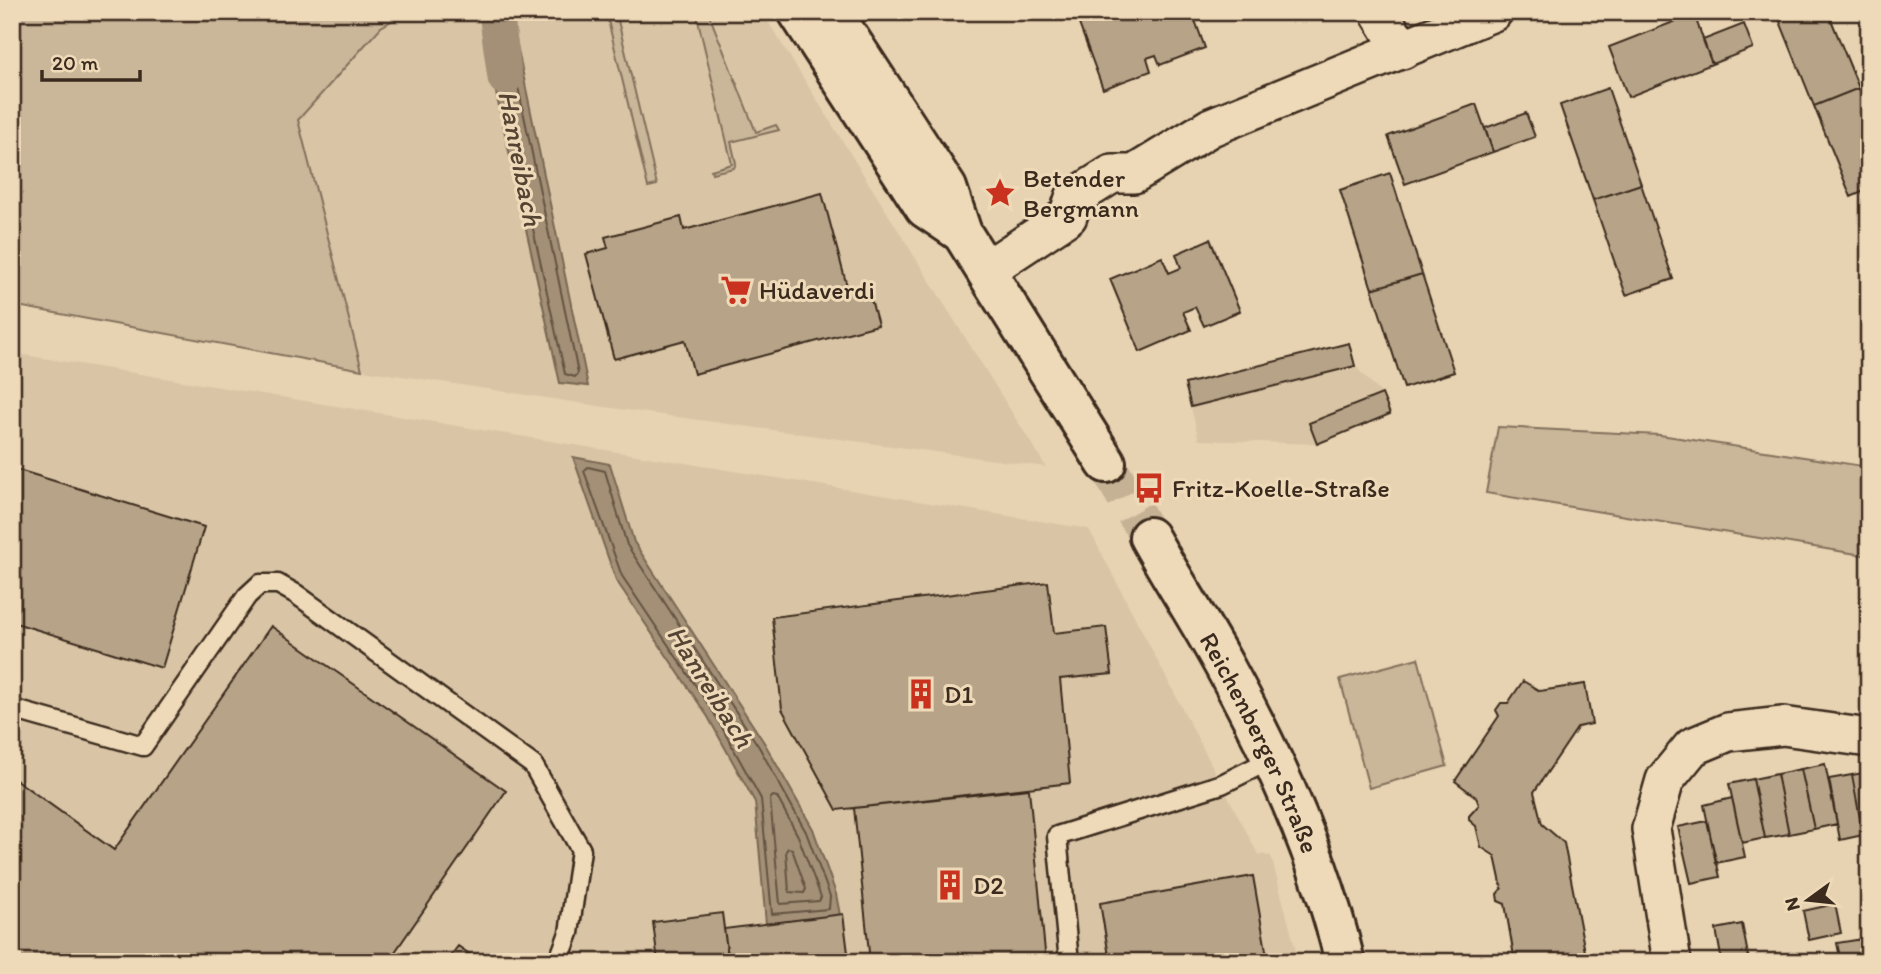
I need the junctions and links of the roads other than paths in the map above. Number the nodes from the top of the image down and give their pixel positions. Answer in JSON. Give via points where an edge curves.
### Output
{"nodes":[{"id":1,"x":798,"y":12,"type":"edge"},
{"id":2,"x":832,"y":12,"type":"edge"},
{"id":3,"x":1379,"y":12,"type":"edge"},
{"id":4,"x":1493,"y":12,"type":"edge"},
{"id":5,"x":1402,"y":50,"type":"junction"},
{"id":6,"x":962,"y":233,"type":"junction"},
{"id":7,"x":986,"y":270,"type":"junction"},
{"id":8,"x":1106,"y":463,"type":"tunnel mouth"},
{"id":9,"x":1149,"y":537,"type":"tunnel mouth"},
{"id":10,"x":12,"y":709,"type":"edge"},
{"id":11,"x":1869,"y":738,"type":"edge"},
{"id":12,"x":1272,"y":759,"type":"junction"},
{"id":13,"x":558,"y":962,"type":"edge"},
{"id":14,"x":1069,"y":962,"type":"edge"},
{"id":15,"x":1345,"y":962,"type":"edge"},
{"id":16,"x":1672,"y":962,"type":"edge"}],
"edges":[{"from":1,"to":6,"type":"street","via":[[925,208]]},
{"from":2,"to":6,"type":"street","via":[[949,191]]},
{"from":3,"to":5,"type":"street"},
{"from":4,"to":5,"type":"street"},
{"from":5,"to":7,"type":"street","via":[[1211,127],[1134,174],[1125,193],[1087,218],[1068,216]]},
{"from":6,"to":7,"type":"street"},
{"from":7,"to":8,"type":"street"},
{"from":9,"to":12,"type":"street","name":"Reichenberger Straße"},
{"from":10,"to":13,"type":"lane","via":[[143,746],[247,596],[260,584],[278,584],[533,765],[581,850],[569,933]]},
{"from":11,"to":16,"type":"street","via":[[1783,726],[1728,732],[1692,747],[1665,780],[1651,829]]},
{"from":12,"to":14,"type":"lane","via":[[1222,784],[1057,836]]},
{"from":12,"to":15,"type":"street","name":"Reichenberger Straße","via":[[1322,884]]}]}
